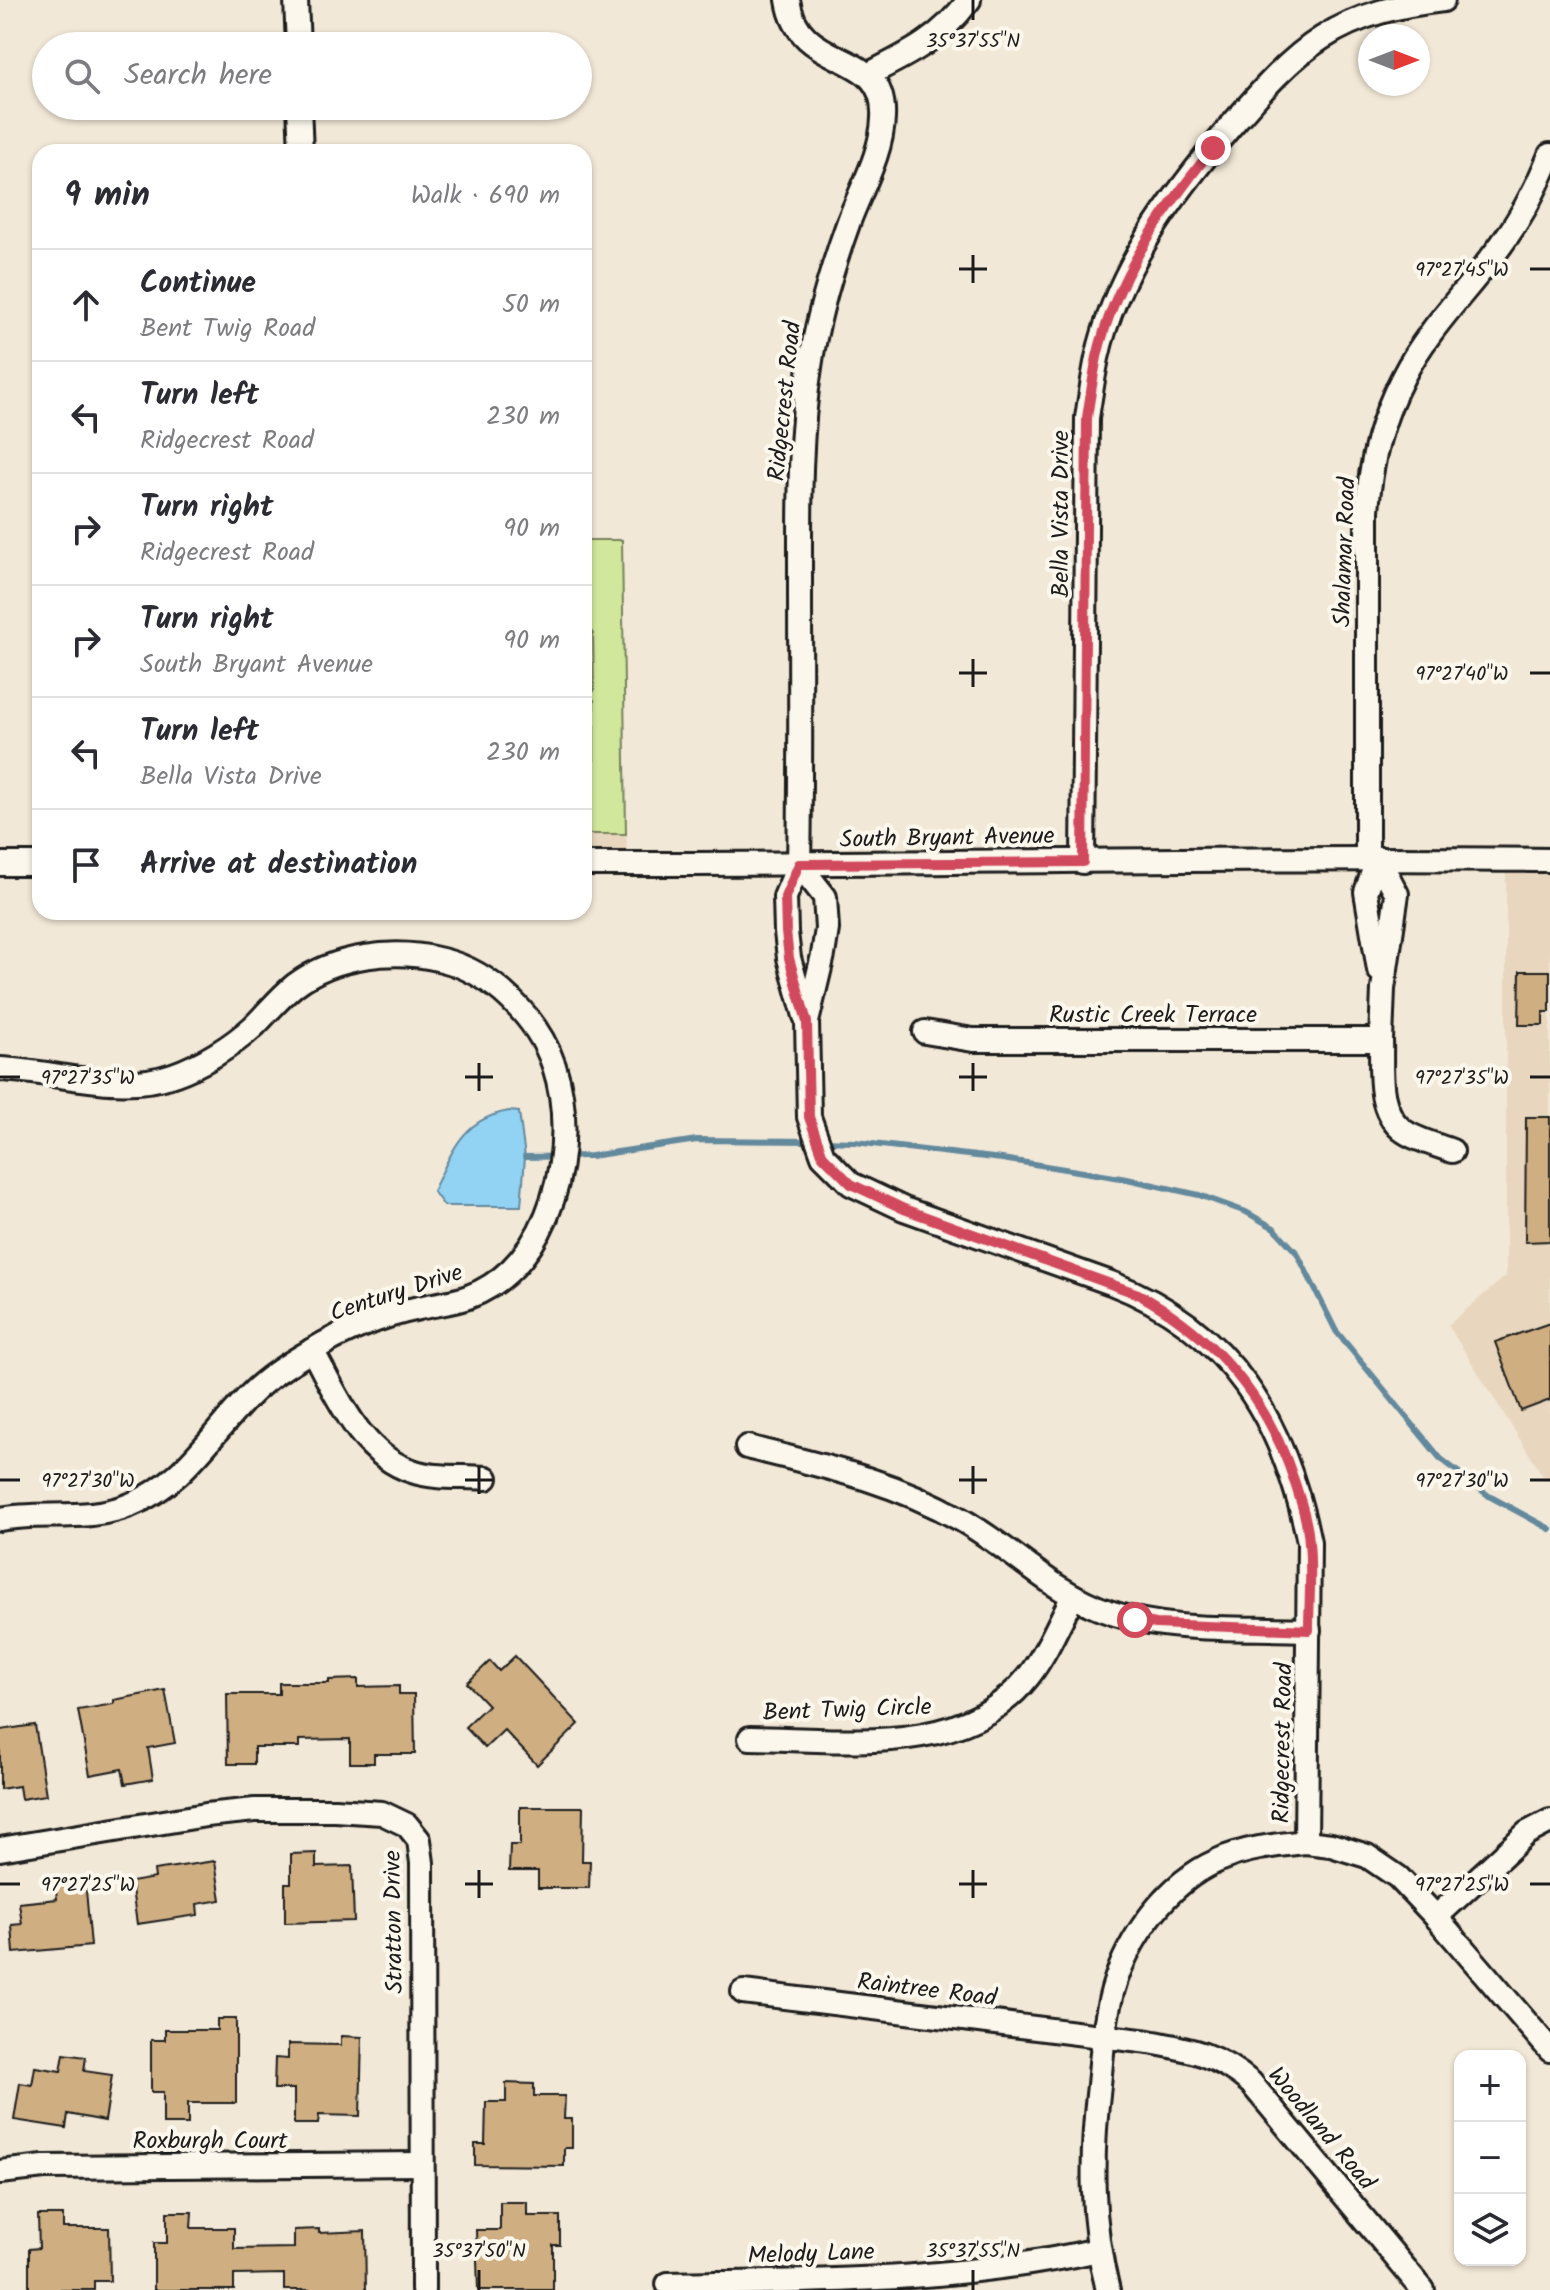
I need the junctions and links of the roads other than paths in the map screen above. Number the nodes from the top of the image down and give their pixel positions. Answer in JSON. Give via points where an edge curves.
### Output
{"nodes":[{"id":1,"x":296,"y":0,"type":"edge"},
{"id":2,"x":788,"y":0,"type":"edge"},
{"id":3,"x":969,"y":0,"type":"edge"},
{"id":4,"x":1443,"y":0,"type":"edge"},
{"id":5,"x":297,"y":32,"type":"edge"},
{"id":6,"x":869,"y":74,"type":"junction"},
{"id":7,"x":300,"y":120,"type":"edge"},
{"id":8,"x":301,"y":144,"type":"edge"},
{"id":9,"x":1550,"y":155,"type":"edge"},
{"id":10,"x":1373,"y":858,"type":"junction"},
{"id":11,"x":1550,"y":860,"type":"edge"},
{"id":12,"x":1083,"y":862,"type":"junction"},
{"id":13,"x":0,"y":864,"type":"edge"},
{"id":14,"x":32,"y":864,"type":"edge"},
{"id":15,"x":592,"y":864,"type":"edge"},
{"id":16,"x":799,"y":864,"type":"junction"},
{"id":17,"x":807,"y":1022,"type":"junction"},
{"id":18,"x":925,"y":1032,"type":"dead end"},
{"id":19,"x":1381,"y":1040,"type":"junction"},
{"id":20,"x":0,"y":1069,"type":"edge"},
{"id":21,"x":1452,"y":1151,"type":"dead end"},
{"id":22,"x":312,"y":1350,"type":"junction"},
{"id":23,"x":747,"y":1447,"type":"dead end"},
{"id":24,"x":486,"y":1478,"type":"dead end"},
{"id":25,"x":0,"y":1519,"type":"edge"},
{"id":26,"x":1073,"y":1596,"type":"junction"},
{"id":27,"x":1309,"y":1630,"type":"junction"},
{"id":28,"x":750,"y":1738,"type":"dead end"},
{"id":29,"x":1550,"y":1821,"type":"edge"},
{"id":30,"x":1306,"y":1842,"type":"junction"},
{"id":31,"x":0,"y":1849,"type":"edge"},
{"id":32,"x":1436,"y":1917,"type":"junction"},
{"id":33,"x":743,"y":1992,"type":"dead end"},
{"id":34,"x":1103,"y":2037,"type":"junction"},
{"id":35,"x":1550,"y":2050,"type":"edge"},
{"id":36,"x":422,"y":2164,"type":"junction"},
{"id":37,"x":0,"y":2172,"type":"edge"},
{"id":38,"x":1098,"y":2250,"type":"junction"},
{"id":39,"x":668,"y":2284,"type":"dead end"},
{"id":40,"x":423,"y":2290,"type":"edge"},
{"id":41,"x":1108,"y":2290,"type":"edge"},
{"id":42,"x":1423,"y":2290,"type":"edge"}],
"edges":[{"from":1,"to":5,"type":"street"},
{"from":2,"to":6,"type":"street","via":[[795,27],[806,40]]},
{"from":3,"to":6,"type":"street","via":[[919,49]]},
{"from":4,"to":12,"type":"street","name":"Bella Vista Drive","via":[[1370,14],[1324,36],[1291,60],[1174,197],[1140,249],[1116,301],[1097,356],[1087,418]]},
{"from":6,"to":16,"type":"street","name":"Ridgecrest Road","via":[[881,95],[877,149],[821,309],[802,428]]},
{"from":7,"to":8,"type":"street"},
{"from":9,"to":10,"type":"street","name":"Shalamar Road","via":[[1533,197],[1502,244],[1411,364],[1382,425],[1372,463],[1367,511]]},
{"from":10,"to":11,"type":"street","name":"South Bryant Avenue"},
{"from":10,"to":12,"type":"street","name":"South Bryant Avenue"},
{"from":10,"to":19,"type":"street","via":[[1366,892],[1383,989]]},
{"from":12,"to":16,"type":"street","name":"South Bryant Avenue"},
{"from":13,"to":14,"type":"street"},
{"from":15,"to":16,"type":"street","name":"South Bryant Avenue"},
{"from":16,"to":17,"type":"street","name":"Ridgecrest Road","via":[[785,897],[786,932]]},
{"from":16,"to":17,"type":"street","name":"Ridgecrest Road","via":[[825,897],[827,929]]},
{"from":17,"to":27,"type":"street","name":"Ridgecrest Road","via":[[809,1117],[823,1156],[851,1184],[904,1209],[1138,1294],[1192,1329],[1241,1379],[1264,1409],[1301,1503],[1309,1542]]},
{"from":18,"to":19,"type":"street","name":"Rustic Creek Terrace","via":[[973,1040]]},
{"from":19,"to":21,"type":"street","via":[[1386,1112],[1402,1130]]},
{"from":20,"to":22,"type":"street","name":"Century Drive","via":[[133,1082],[173,1075],[232,1043],[312,974],[372,956],[446,961],[492,986],[539,1031],[557,1075],[560,1180],[548,1216],[528,1249],[492,1286],[470,1297],[366,1324]]},
{"from":22,"to":24,"type":"street","via":[[348,1415],[385,1458],[414,1472]]},
{"from":22,"to":25,"type":"street","name":"Century Drive","via":[[251,1393],[210,1443],[152,1494],[104,1512]]},
{"from":23,"to":26,"type":"street","via":[[890,1484],[987,1535]]},
{"from":26,"to":27,"type":"street","via":[[1156,1624]]},
{"from":26,"to":28,"type":"street","name":"Bent Twig Circle","via":[[1028,1677],[988,1711],[965,1722],[911,1738]]},
{"from":27,"to":30,"type":"street","name":"Ridgecrest Road"},
{"from":29,"to":32,"type":"street","via":[[1527,1833]]},
{"from":30,"to":32,"type":"street","via":[[1367,1856],[1398,1877]]},
{"from":30,"to":34,"type":"street","name":"Ridgecrest Road","via":[[1217,1860],[1188,1878],[1155,1910],[1133,1942],[1113,1988]]},
{"from":31,"to":36,"type":"street","name":"Stratton Drive","via":[[255,1810],[382,1813],[407,1825],[419,1840],[422,1863]]},
{"from":32,"to":35,"type":"street"},
{"from":33,"to":34,"type":"street","name":"Raintree Road"},
{"from":34,"to":38,"type":"street","name":"Ridgecrest Road","via":[[1093,2134]]},
{"from":34,"to":42,"type":"street","name":"Woodland Road","via":[[1182,2047],[1232,2066],[1272,2106]]},
{"from":36,"to":37,"type":"street","name":"Roxburgh Court","via":[[44,2167]]},
{"from":36,"to":40,"type":"street","name":"Stratton Drive"},
{"from":38,"to":39,"type":"street","name":"Melody Lane","via":[[932,2275]]},
{"from":38,"to":41,"type":"street","name":"Ridgecrest Road"}]}
